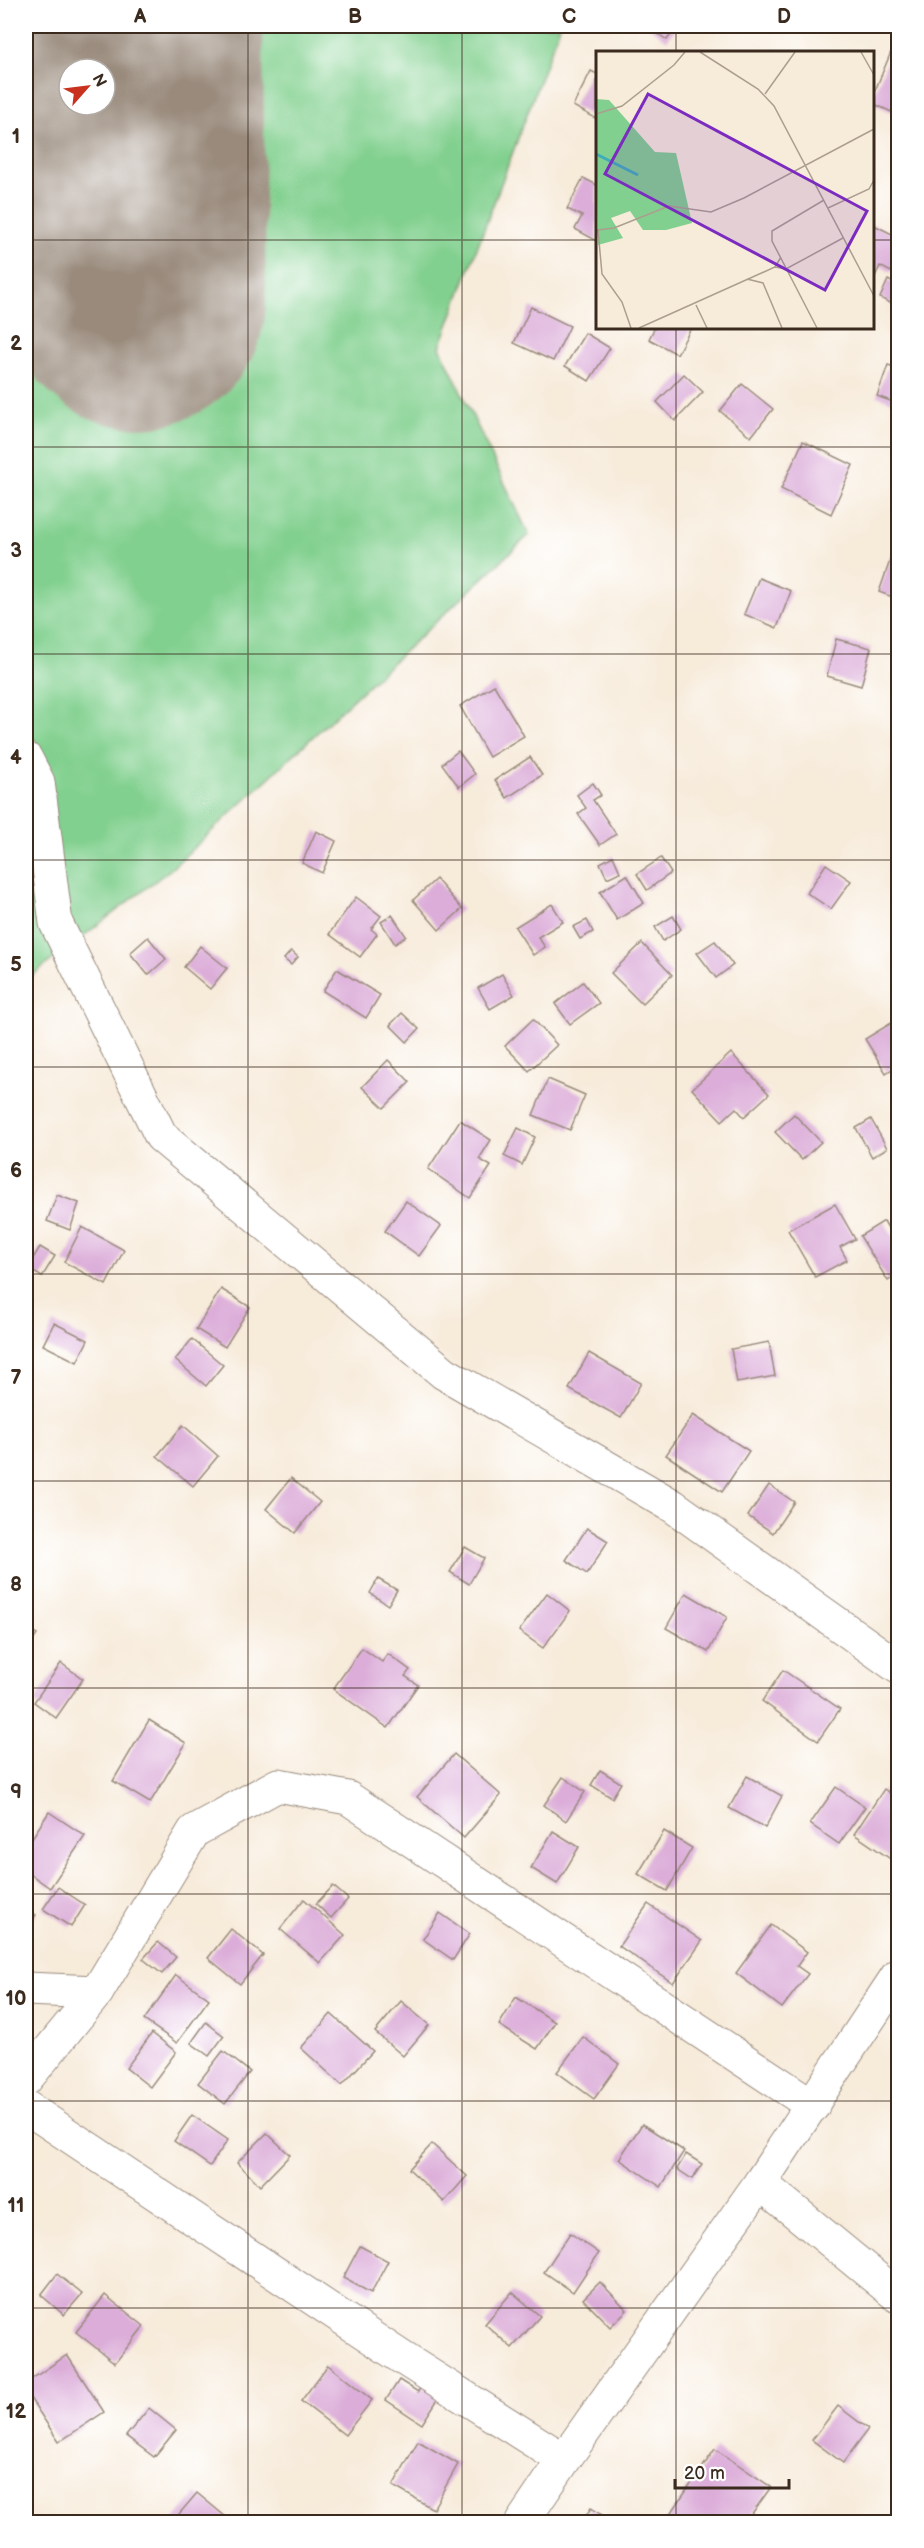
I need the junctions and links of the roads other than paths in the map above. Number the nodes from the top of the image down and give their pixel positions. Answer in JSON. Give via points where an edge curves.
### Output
{"nodes":[{"id":1,"x":26,"y":759,"type":"edge"},
{"id":2,"x":898,"y":1667,"type":"edge"},
{"id":3,"x":898,"y":1975,"type":"edge"},
{"id":4,"x":26,"y":1989,"type":"edge"},
{"id":5,"x":97,"y":1992,"type":"junction"},
{"id":6,"x":26,"y":2079,"type":"edge"},
{"id":7,"x":813,"y":2106,"type":"junction"},
{"id":8,"x":26,"y":2107,"type":"edge"},
{"id":9,"x":760,"y":2183,"type":"junction"},
{"id":10,"x":898,"y":2296,"type":"edge"},
{"id":11,"x":564,"y":2460,"type":"junction"},
{"id":12,"x":522,"y":2523,"type":"edge"}],
"edges":[{"from":1,"to":2,"type":"street","via":[[38,782],[56,923],[161,1136],[444,1373],[673,1506]]},
{"from":3,"to":7,"type":"street"},
{"from":4,"to":5,"type":"street"},
{"from":5,"to":6,"type":"street"},
{"from":5,"to":7,"type":"street","via":[[194,1831],[278,1785],[348,1798]]},
{"from":7,"to":9,"type":"street"},
{"from":8,"to":11,"type":"street","via":[[401,2357]]},
{"from":9,"to":10,"type":"street"},
{"from":9,"to":11,"type":"street"},
{"from":11,"to":12,"type":"street"}]}
